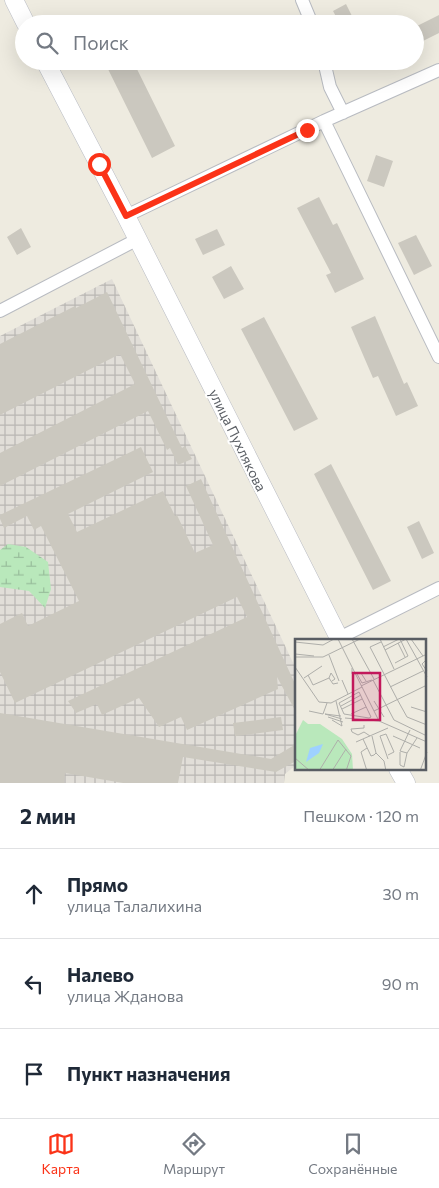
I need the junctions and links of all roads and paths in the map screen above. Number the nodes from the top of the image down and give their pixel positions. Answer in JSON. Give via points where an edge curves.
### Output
{"nodes":[{"id":1,"x":14,"y":0,"type":"edge"},
{"id":2,"x":302,"y":0,"type":"edge"},
{"id":3,"x":22,"y":15,"type":"edge"},
{"id":4,"x":308,"y":15,"type":"edge"},
{"id":5,"x":50,"y":70,"type":"edge"},
{"id":6,"x":326,"y":70,"type":"edge"},
{"id":7,"x":439,"y":70,"type":"edge"},
{"id":8,"x":343,"y":113,"type":"junction"},
{"id":9,"x":324,"y":122,"type":"junction"},
{"id":10,"x":126,"y":216,"type":"junction"},
{"id":11,"x":138,"y":239,"type":"junction"},
{"id":12,"x":0,"y":311,"type":"edge"},
{"id":13,"x":439,"y":357,"type":"edge"},
{"id":14,"x":439,"y":588,"type":"edge"},
{"id":15,"x":340,"y":639,"type":"edge"},
{"id":16,"x":399,"y":770,"type":"edge"},
{"id":17,"x":406,"y":783,"type":"edge"}],
"edges":[{"from":1,"to":3,"type":"street"},
{"from":2,"to":4,"type":"street"},
{"from":5,"to":10,"type":"street","name":"улица Пухлякова"},
{"from":6,"to":8,"type":"street","via":[[330,88]]},
{"from":7,"to":8,"type":"street"},
{"from":8,"to":9,"type":"street"},
{"from":9,"to":10,"type":"street"},
{"from":9,"to":13,"type":"street"},
{"from":10,"to":11,"type":"street","name":"улица Пухлякова"},
{"from":11,"to":12,"type":"street"},
{"from":11,"to":15,"type":"street","name":"улица Пухлякова"},
{"from":14,"to":15,"type":"street"},
{"from":16,"to":17,"type":"street"}]}
